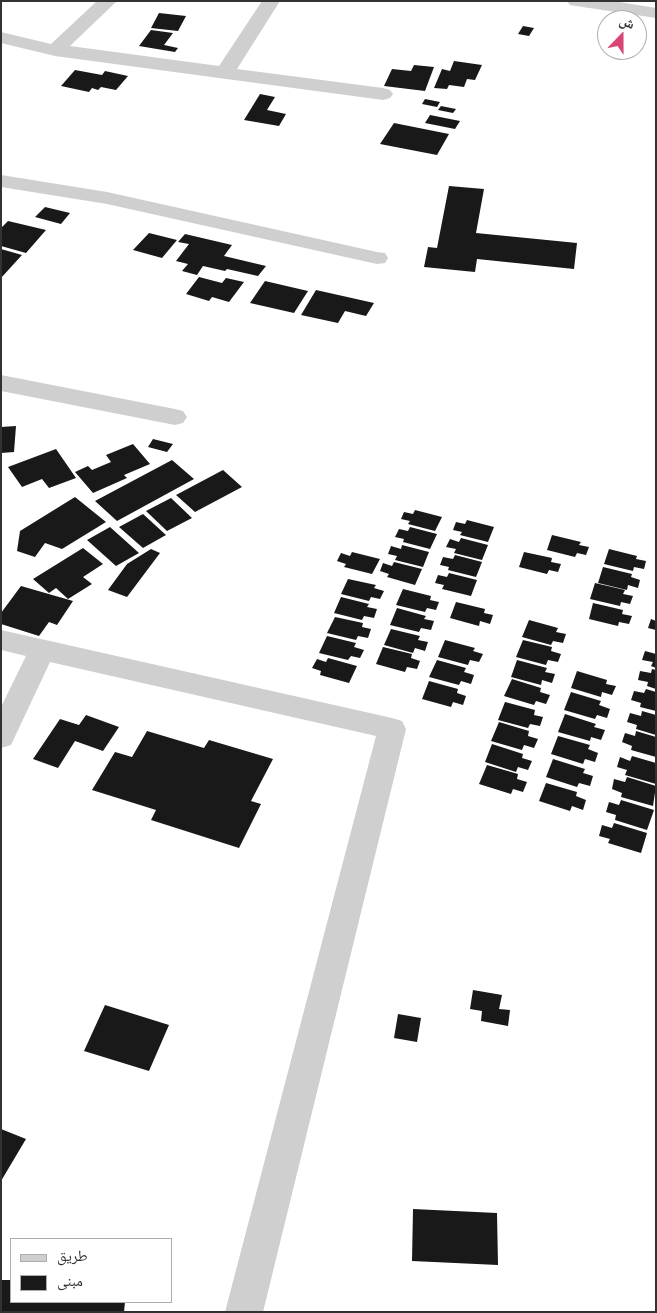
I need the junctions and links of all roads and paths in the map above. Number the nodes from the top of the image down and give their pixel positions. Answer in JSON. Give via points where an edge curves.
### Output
{"nodes":[{"id":1,"x":108,"y":1,"type":"edge"},
{"id":2,"x":271,"y":1,"type":"edge"},
{"id":3,"x":576,"y":1,"type":"edge"},
{"id":4,"x":656,"y":13,"type":"edge"},
{"id":5,"x":1,"y":37,"type":"edge"},
{"id":6,"x":55,"y":50,"type":"junction"},
{"id":7,"x":226,"y":72,"type":"junction"},
{"id":8,"x":383,"y":94,"type":"dead end"},
{"id":9,"x":1,"y":181,"type":"edge"},
{"id":10,"x":377,"y":258,"type":"dead end"},
{"id":11,"x":1,"y":383,"type":"edge"},
{"id":12,"x":176,"y":418,"type":"dead end"},
{"id":13,"x":1,"y":640,"type":"edge"},
{"id":14,"x":42,"y":650,"type":"junction"},
{"id":15,"x":1,"y":736,"type":"edge"},
{"id":16,"x":244,"y":1312,"type":"edge"}],
"edges":[{"from":1,"to":6,"type":"street"},
{"from":2,"to":7,"type":"street"},
{"from":3,"to":4,"type":"street"},
{"from":5,"to":6,"type":"street"},
{"from":6,"to":7,"type":"street"},
{"from":7,"to":8,"type":"street"},
{"from":9,"to":10,"type":"street","via":[[107,198]]},
{"from":11,"to":12,"type":"street"},
{"from":13,"to":14,"type":"street"},
{"from":14,"to":15,"type":"street"},
{"from":14,"to":16,"type":"street","via":[[392,729]]}]}
